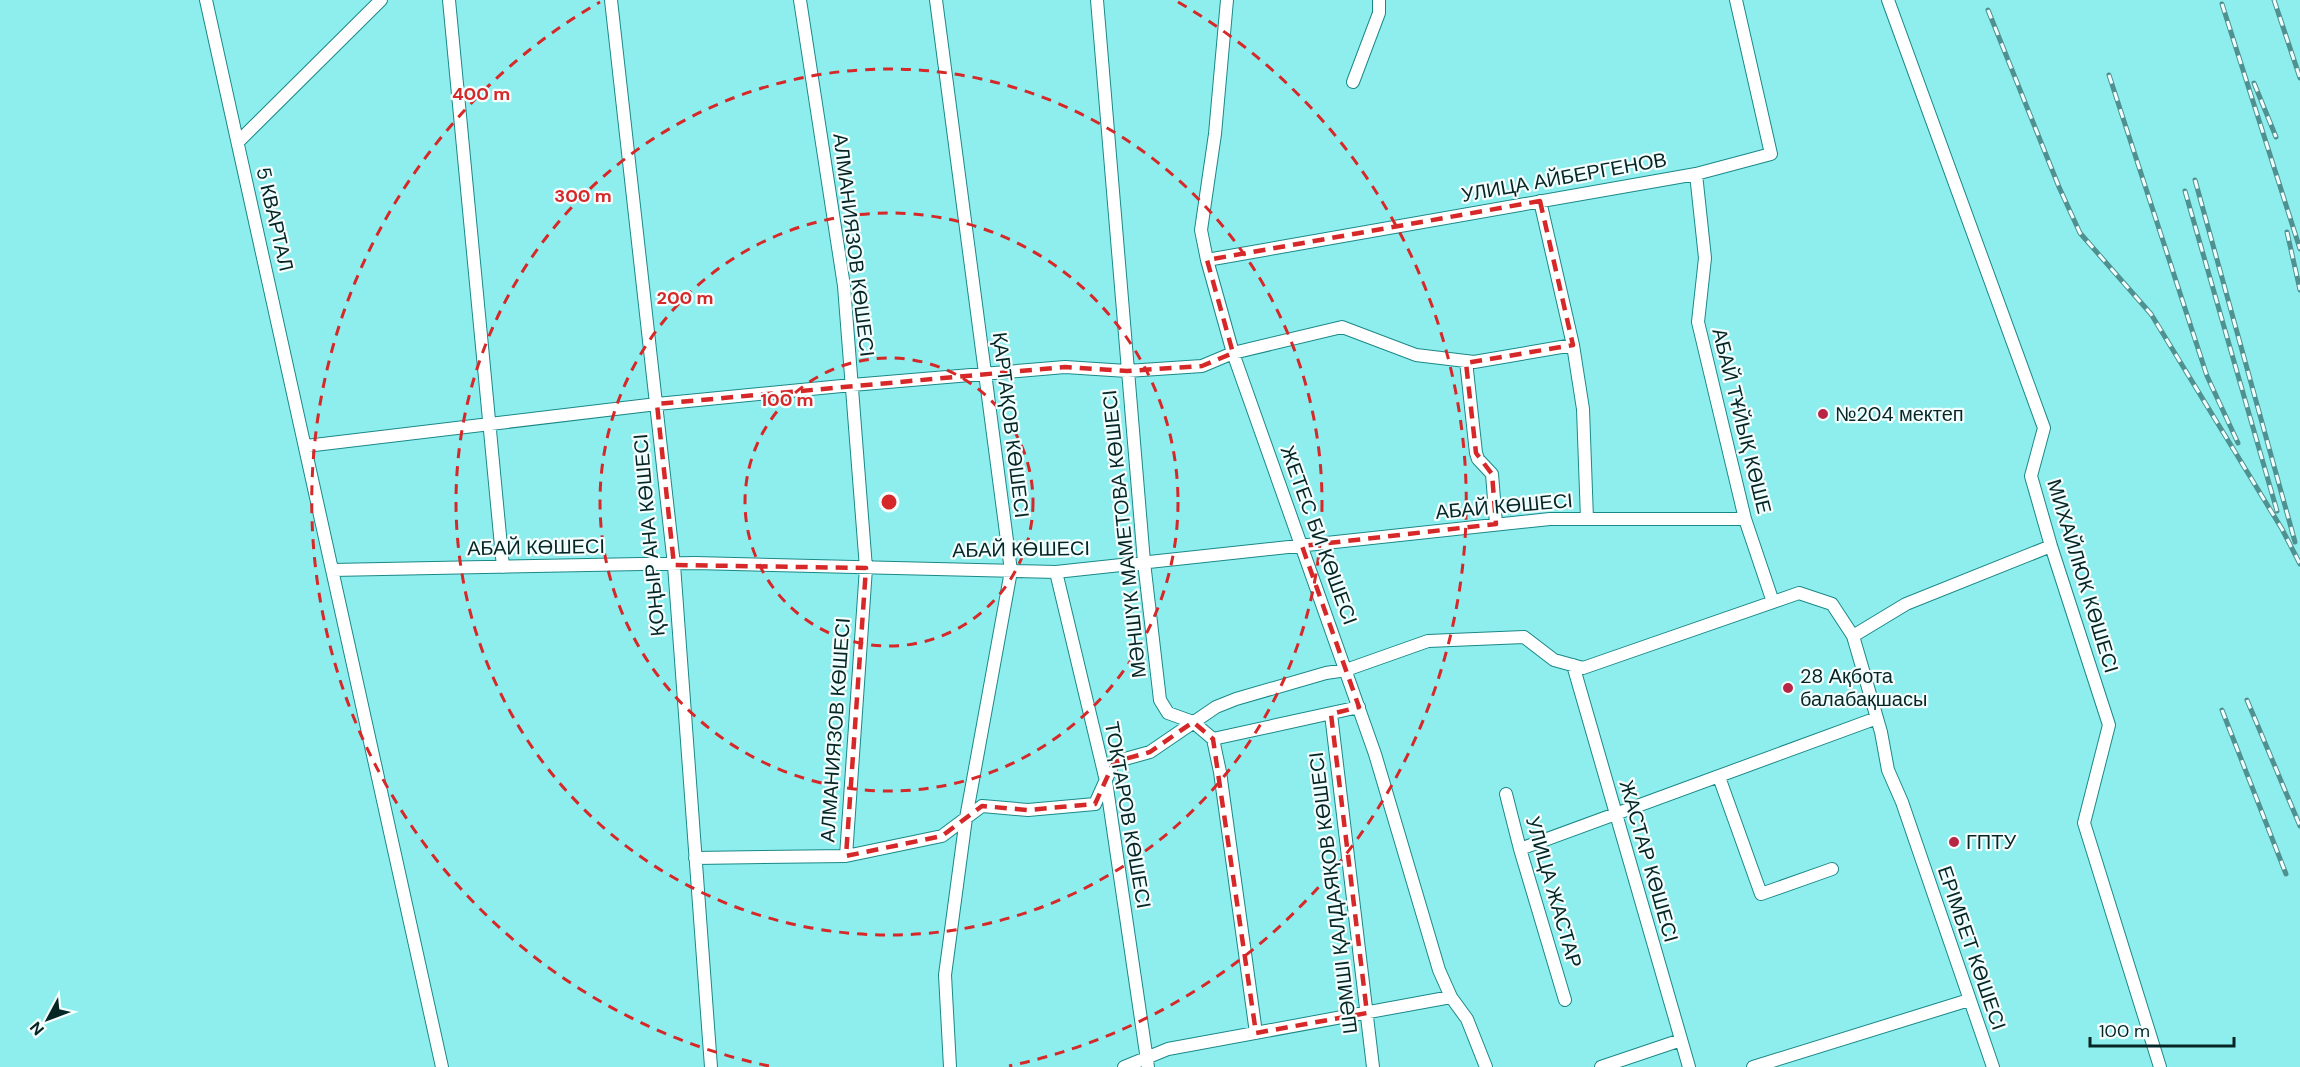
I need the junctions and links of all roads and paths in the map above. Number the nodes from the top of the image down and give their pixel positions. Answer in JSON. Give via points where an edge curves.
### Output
{"nodes":[{"id":1,"x":206,"y":0,"type":"edge"},
{"id":2,"x":381,"y":0,"type":"edge"},
{"id":3,"x":449,"y":0,"type":"edge"},
{"id":4,"x":611,"y":0,"type":"edge"},
{"id":5,"x":800,"y":0,"type":"edge"},
{"id":6,"x":936,"y":0,"type":"edge"},
{"id":7,"x":1097,"y":0,"type":"edge"},
{"id":8,"x":1227,"y":0,"type":"edge"},
{"id":9,"x":1379,"y":0,"type":"edge"},
{"id":10,"x":1736,"y":0,"type":"edge"},
{"id":11,"x":1888,"y":0,"type":"edge"},
{"id":12,"x":1353,"y":82,"type":"dead end"},
{"id":13,"x":238,"y":142,"type":"junction"},
{"id":14,"x":1696,"y":174,"type":"junction"},
{"id":15,"x":1540,"y":201,"type":"junction"},
{"id":16,"x":1207,"y":260,"type":"junction"},
{"id":17,"x":1573,"y":345,"type":"junction"},
{"id":18,"x":1233,"y":352,"type":"junction"},
{"id":19,"x":1466,"y":361,"type":"junction"},
{"id":20,"x":1127,"y":371,"type":"junction"},
{"id":21,"x":985,"y":373,"type":"junction"},
{"id":22,"x":852,"y":385,"type":"junction"},
{"id":23,"x":657,"y":404,"type":"junction"},
{"id":24,"x":490,"y":424,"type":"junction"},
{"id":25,"x":306,"y":446,"type":"junction"},
{"id":26,"x":1587,"y":519,"type":"junction"},
{"id":27,"x":1745,"y":519,"type":"junction"},
{"id":28,"x":1496,"y":525,"type":"junction"},
{"id":29,"x":1302,"y":546,"type":"junction"},
{"id":30,"x":2051,"y":546,"type":"junction"},
{"id":31,"x":1144,"y":562,"type":"junction"},
{"id":32,"x":674,"y":565,"type":"junction"},
{"id":33,"x":503,"y":567,"type":"junction"},
{"id":34,"x":866,"y":568,"type":"junction"},
{"id":35,"x":332,"y":570,"type":"junction"},
{"id":36,"x":1011,"y":571,"type":"junction"},
{"id":37,"x":1056,"y":572,"type":"junction"},
{"id":38,"x":1773,"y":602,"type":"junction"},
{"id":39,"x":1853,"y":636,"type":"junction"},
{"id":40,"x":1573,"y":665,"type":"junction"},
{"id":41,"x":1346,"y":670,"type":"junction"},
{"id":42,"x":1359,"y":707,"type":"junction"},
{"id":43,"x":1331,"y":714,"type":"junction"},
{"id":44,"x":1877,"y":718,"type":"junction"},
{"id":45,"x":1193,"y":722,"type":"junction"},
{"id":46,"x":1214,"y":739,"type":"junction"},
{"id":47,"x":1719,"y":777,"type":"junction"},
{"id":48,"x":1106,"y":780,"type":"junction"},
{"id":49,"x":1506,"y":794,"type":"dead end"},
{"id":50,"x":1616,"y":816,"type":"junction"},
{"id":51,"x":966,"y":818,"type":"junction"},
{"id":52,"x":1520,"y":849,"type":"junction"},
{"id":53,"x":846,"y":856,"type":"junction"},
{"id":54,"x":695,"y":858,"type":"junction"},
{"id":55,"x":1832,"y":869,"type":"dead end"},
{"id":56,"x":1451,"y":998,"type":"junction"},
{"id":57,"x":1565,"y":1000,"type":"dead end"},
{"id":58,"x":1969,"y":1000,"type":"junction"},
{"id":59,"x":1366,"y":1013,"type":"junction"},
{"id":60,"x":1256,"y":1033,"type":"junction"},
{"id":61,"x":1681,"y":1040,"type":"junction"},
{"id":62,"x":1147,"y":1063,"type":"edge"},
{"id":63,"x":442,"y":1067,"type":"edge"},
{"id":64,"x":711,"y":1067,"type":"edge"},
{"id":65,"x":950,"y":1067,"type":"edge"},
{"id":66,"x":1124,"y":1067,"type":"edge"},
{"id":67,"x":1373,"y":1067,"type":"edge"},
{"id":68,"x":1486,"y":1067,"type":"edge"},
{"id":69,"x":1601,"y":1067,"type":"edge"},
{"id":70,"x":1689,"y":1067,"type":"edge"},
{"id":71,"x":1753,"y":1067,"type":"edge"},
{"id":72,"x":1993,"y":1067,"type":"edge"},
{"id":73,"x":2160,"y":1067,"type":"edge"}],
"edges":[{"from":1,"to":13,"type":"street","name":"5 КВАРТАЛ"},
{"from":2,"to":13,"type":"street"},
{"from":3,"to":24,"type":"street"},
{"from":4,"to":23,"type":"street","name":"ҚОҢЫР АНА КӨШЕСІ"},
{"from":5,"to":22,"type":"street","name":"АЛМАНИЯЗОВ КӨШЕСІ","via":[[844,286]]},
{"from":6,"to":21,"type":"street","name":"ҚАРТАҚОВ КӨШЕСІ"},
{"from":7,"to":20,"type":"street","name":"МӘНШҮК МАМЕТОВА КӨШЕСІ"},
{"from":8,"to":16,"type":"street","name":"ЖЕТЕС БИ КӨШЕСІ","via":[[1202,230]]},
{"from":9,"to":12,"type":"street","via":[[1379,13]]},
{"from":10,"to":14,"type":"street","name":"УЛИЦА АЙБЕРГЕНОВ","via":[[1771,154]]},
{"from":11,"to":30,"type":"street","name":"МИХАЙЛЮК КӨШЕСІ","via":[[2044,428],[2031,476]]},
{"from":13,"to":25,"type":"street","name":"5 КВАРТАЛ"},
{"from":14,"to":15,"type":"street","name":"УЛИЦА АЙБЕРГЕНОВ"},
{"from":14,"to":27,"type":"street","name":"АБАЙ ТҰЙЫҚ КӨШЕ","via":[[1705,258],[1698,322]]},
{"from":15,"to":16,"type":"street","name":"УЛИЦА АЙБЕРГЕНОВ"},
{"from":15,"to":17,"type":"street"},
{"from":16,"to":18,"type":"street","name":"ЖЕТЕС БИ КӨШЕСІ"},
{"from":17,"to":19,"type":"street"},
{"from":17,"to":26,"type":"street","via":[[1582,410]]},
{"from":18,"to":19,"type":"street","via":[[1342,327],[1416,355]]},
{"from":18,"to":20,"type":"street","via":[[1202,366]]},
{"from":18,"to":29,"type":"street","name":"ЖЕТЕС БИ КӨШЕСІ"},
{"from":19,"to":28,"type":"street","via":[[1476,453],[1492,474]]},
{"from":20,"to":21,"type":"street","via":[[1065,367]]},
{"from":20,"to":31,"type":"street","name":"МӘНШҮК МАМЕТОВА КӨШЕСІ"},
{"from":21,"to":22,"type":"street"},
{"from":21,"to":36,"type":"street","name":"ҚАРТАҚОВ КӨШЕСІ"},
{"from":22,"to":23,"type":"street"},
{"from":22,"to":34,"type":"street","name":"АЛМАНИЯЗОВ КӨШЕСІ"},
{"from":23,"to":24,"type":"street"},
{"from":23,"to":32,"type":"street","name":"ҚОҢЫР АНА КӨШЕСІ"},
{"from":24,"to":25,"type":"street"},
{"from":24,"to":33,"type":"street"},
{"from":25,"to":35,"type":"street","name":"5 КВАРТАЛ"},
{"from":26,"to":27,"type":"street","name":"АБАЙ КӨШЕСІ"},
{"from":26,"to":28,"type":"street","name":"АБАЙ КӨШЕСІ"},
{"from":27,"to":38,"type":"street","name":"АБАЙ ТҰЙЫҚ КӨШЕ"},
{"from":28,"to":29,"type":"street","name":"АБАЙ КӨШЕСІ"},
{"from":29,"to":31,"type":"street","name":"АБАЙ КӨШЕСІ"},
{"from":29,"to":41,"type":"street","name":"ЖЕТЕС БИ КӨШЕСІ"},
{"from":30,"to":39,"type":"street","via":[[1906,604]]},
{"from":30,"to":73,"type":"street","name":"МИХАЙЛЮК КӨШЕСІ","via":[[2109,725],[2084,823]]},
{"from":31,"to":37,"type":"street","name":"АБАЙ КӨШЕСІ"},
{"from":31,"to":45,"type":"street","name":"МӘНШҮК МАМЕТОВА КӨШЕСІ","via":[[1161,700],[1168,713]]},
{"from":32,"to":33,"type":"street","name":"АБАЙ КӨШЕСІ"},
{"from":32,"to":34,"type":"street","name":"АБАЙ КӨШЕСІ"},
{"from":32,"to":54,"type":"street","name":"ҚОҢЫР АНА КӨШЕСІ"},
{"from":33,"to":35,"type":"street","name":"АБАЙ КӨШЕСІ"},
{"from":34,"to":36,"type":"street","name":"АБАЙ КӨШЕСІ"},
{"from":34,"to":53,"type":"street","name":"АЛМАНИЯЗОВ КӨШЕСІ"},
{"from":35,"to":63,"type":"street","name":"5 КВАРТАЛ"},
{"from":36,"to":37,"type":"street","name":"АБАЙ КӨШЕСІ"},
{"from":36,"to":51,"type":"street","name":"ҚАРТАҚОВ КӨШЕСІ"},
{"from":37,"to":48,"type":"street","name":"ТОҚТАРОВ КӨШЕСІ"},
{"from":38,"to":39,"type":"street","name":"ЕРІМБЕТ КӨШЕСІ","via":[[1799,593],[1832,604]]},
{"from":38,"to":40,"type":"street","name":"ЕРІМБЕТ КӨШЕСІ","via":[[1583,668]]},
{"from":39,"to":44,"type":"street","name":"ЕРІМБЕТ КӨШЕСІ"},
{"from":40,"to":41,"type":"street","via":[[1554,660],[1524,637],[1428,641]]},
{"from":40,"to":50,"type":"street","name":"ЖАСТАР КӨШЕСІ"},
{"from":41,"to":42,"type":"street","name":"ЖЕТЕС БИ КӨШЕСІ"},
{"from":41,"to":45,"type":"street","via":[[1236,699]]},
{"from":42,"to":43,"type":"street"},
{"from":42,"to":56,"type":"street","name":"ЖЕТЕС БИ КӨШЕСІ","via":[[1439,970]]},
{"from":43,"to":46,"type":"street"},
{"from":43,"to":59,"type":"street","name":"ШӘМШІ ҚАЛДАЯҚОВ КӨШЕСІ"},
{"from":44,"to":47,"type":"street"},
{"from":44,"to":58,"type":"street","name":"ЕРІМБЕТ КӨШЕСІ","via":[[1888,770]]},
{"from":45,"to":46,"type":"street","name":"МӘНШҮК МАМЕТОВА КӨШЕСІ"},
{"from":45,"to":48,"type":"street","via":[[1150,753],[1114,762]]},
{"from":46,"to":60,"type":"street"},
{"from":47,"to":50,"type":"street"},
{"from":47,"to":55,"type":"street","via":[[1761,894]]},
{"from":48,"to":51,"type":"street","via":[[1095,804],[1028,810],[982,806]]},
{"from":48,"to":62,"type":"street","name":"ТОҚТАРОВ КӨШЕСІ"},
{"from":49,"to":52,"type":"street","name":"УЛИЦА ЖАСТАР"},
{"from":50,"to":52,"type":"street"},
{"from":50,"to":61,"type":"street","name":"ЖАСТАР КӨШЕСІ"},
{"from":51,"to":53,"type":"street","via":[[942,836]]},
{"from":51,"to":65,"type":"street","name":"ҚАРТАҚОВ КӨШЕСІ","via":[[945,975]]},
{"from":52,"to":57,"type":"street","name":"УЛИЦА ЖАСТАР"},
{"from":53,"to":54,"type":"street"},
{"from":54,"to":64,"type":"street","name":"ҚОҢЫР АНА КӨШЕСІ"},
{"from":56,"to":59,"type":"street"},
{"from":56,"to":68,"type":"street","name":"ЖЕТЕС БИ КӨШЕСІ","via":[[1467,1019]]},
{"from":58,"to":71,"type":"street"},
{"from":58,"to":72,"type":"street","name":"ЕРІМБЕТ КӨШЕСІ"},
{"from":59,"to":60,"type":"street"},
{"from":59,"to":67,"type":"street","name":"ШӘМШІ ҚАЛДАЯҚОВ КӨШЕСІ"},
{"from":60,"to":62,"type":"street","via":[[1168,1049]]},
{"from":61,"to":69,"type":"street"},
{"from":61,"to":70,"type":"street","name":"ЖАСТАР КӨШЕСІ"},
{"from":62,"to":66,"type":"street"}]}
